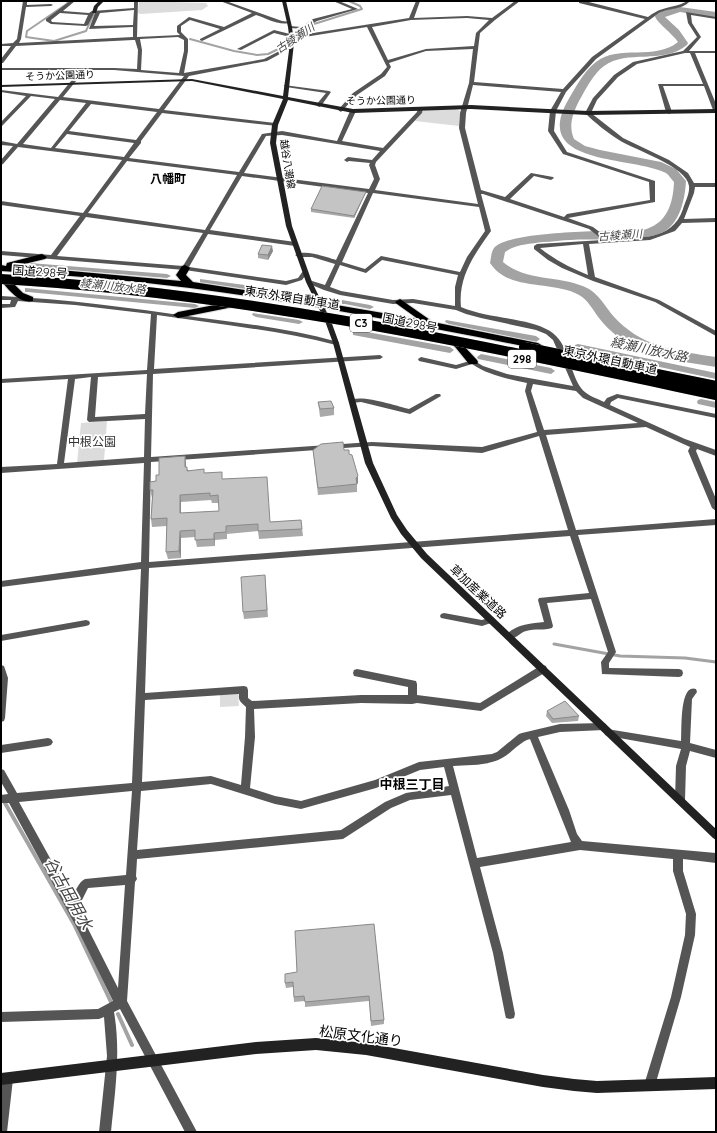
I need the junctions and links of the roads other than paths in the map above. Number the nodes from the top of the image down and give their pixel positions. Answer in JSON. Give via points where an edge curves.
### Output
{"nodes":[{"id":1,"x":33,"y":1,"type":"edge"},
{"id":2,"x":73,"y":1,"type":"edge"},
{"id":3,"x":102,"y":1,"type":"edge"},
{"id":4,"x":136,"y":1,"type":"edge"},
{"id":5,"x":222,"y":1,"type":"edge"},
{"id":6,"x":284,"y":1,"type":"edge"},
{"id":7,"x":334,"y":1,"type":"edge"},
{"id":8,"x":418,"y":1,"type":"edge"},
{"id":9,"x":518,"y":1,"type":"edge"},
{"id":10,"x":583,"y":1,"type":"edge"},
{"id":11,"x":688,"y":1,"type":"edge"},
{"id":12,"x":25,"y":3,"type":"edge"},
{"id":13,"x":51,"y":5,"type":"dead end"},
{"id":14,"x":135,"y":9,"type":"junction"},
{"id":15,"x":59,"y":12,"type":"junction"},
{"id":16,"x":94,"y":13,"type":"junction"},
{"id":17,"x":256,"y":13,"type":"junction"},
{"id":18,"x":648,"y":18,"type":"junction"},
{"id":19,"x":716,"y":18,"type":"edge"},
{"id":20,"x":411,"y":19,"type":"junction"},
{"id":21,"x":493,"y":19,"type":"junction"},
{"id":22,"x":290,"y":24,"type":"junction"},
{"id":23,"x":135,"y":26,"type":"junction"},
{"id":24,"x":369,"y":26,"type":"junction"},
{"id":25,"x":224,"y":29,"type":"junction"},
{"id":26,"x":304,"y":29,"type":"junction"},
{"id":27,"x":316,"y":34,"type":"junction"},
{"id":28,"x":292,"y":37,"type":"junction"},
{"id":29,"x":136,"y":38,"type":"junction"},
{"id":30,"x":182,"y":38,"type":"junction"},
{"id":31,"x":202,"y":40,"type":"dead end"},
{"id":32,"x":15,"y":44,"type":"junction"},
{"id":33,"x":1,"y":45,"type":"edge"},
{"id":34,"x":291,"y":47,"type":"junction"},
{"id":35,"x":476,"y":47,"type":"junction"},
{"id":36,"x":239,"y":49,"type":"dead end"},
{"id":37,"x":685,"y":52,"type":"junction"},
{"id":38,"x":692,"y":52,"type":"junction"},
{"id":39,"x":716,"y":52,"type":"edge"},
{"id":40,"x":1,"y":62,"type":"edge"},
{"id":41,"x":387,"y":62,"type":"junction"},
{"id":42,"x":1,"y":69,"type":"edge"},
{"id":43,"x":84,"y":69,"type":"junction"},
{"id":44,"x":139,"y":71,"type":"junction"},
{"id":45,"x":181,"y":75,"type":"junction"},
{"id":46,"x":186,"y":78,"type":"junction"},
{"id":47,"x":472,"y":83,"type":"junction"},
{"id":48,"x":72,"y":84,"type":"junction"},
{"id":49,"x":706,"y":84,"type":"junction"},
{"id":50,"x":1,"y":86,"type":"edge"},
{"id":51,"x":286,"y":86,"type":"junction"},
{"id":52,"x":1,"y":91,"type":"edge"},
{"id":53,"x":564,"y":91,"type":"junction"},
{"id":54,"x":709,"y":93,"type":"junction"},
{"id":55,"x":716,"y":93,"type":"edge"},
{"id":56,"x":30,"y":94,"type":"junction"},
{"id":57,"x":285,"y":97,"type":"junction"},
{"id":58,"x":60,"y":98,"type":"junction"},
{"id":59,"x":90,"y":102,"type":"junction"},
{"id":60,"x":319,"y":105,"type":"junction"},
{"id":61,"x":464,"y":107,"type":"junction"},
{"id":62,"x":420,"y":109,"type":"junction"},
{"id":63,"x":341,"y":110,"type":"junction"},
{"id":64,"x":716,"y":110,"type":"edge"},
{"id":65,"x":163,"y":111,"type":"junction"},
{"id":66,"x":353,"y":111,"type":"junction"},
{"id":67,"x":556,"y":111,"type":"junction"},
{"id":68,"x":669,"y":112,"type":"junction"},
{"id":69,"x":585,"y":113,"type":"junction"},
{"id":70,"x":1,"y":125,"type":"edge"},
{"id":71,"x":275,"y":125,"type":"junction"},
{"id":72,"x":66,"y":132,"type":"junction"},
{"id":73,"x":274,"y":133,"type":"junction"},
{"id":74,"x":139,"y":142,"type":"junction"},
{"id":75,"x":339,"y":142,"type":"junction"},
{"id":76,"x":1,"y":143,"type":"edge"},
{"id":77,"x":18,"y":145,"type":"junction"},
{"id":78,"x":53,"y":148,"type":"junction"},
{"id":79,"x":384,"y":150,"type":"junction"},
{"id":80,"x":126,"y":159,"type":"junction"},
{"id":81,"x":347,"y":160,"type":"dead end"},
{"id":82,"x":373,"y":162,"type":"junction"},
{"id":83,"x":1,"y":163,"type":"edge"},
{"id":84,"x":240,"y":175,"type":"junction"},
{"id":85,"x":551,"y":178,"type":"dead end"},
{"id":86,"x":280,"y":180,"type":"junction"},
{"id":87,"x":692,"y":185,"type":"junction"},
{"id":88,"x":716,"y":185,"type":"edge"},
{"id":89,"x":372,"y":192,"type":"junction"},
{"id":90,"x":478,"y":192,"type":"junction"},
{"id":91,"x":506,"y":199,"type":"junction"},
{"id":92,"x":1,"y":203,"type":"edge"},
{"id":93,"x":482,"y":206,"type":"junction"},
{"id":94,"x":85,"y":215,"type":"junction"},
{"id":95,"x":565,"y":219,"type":"junction"},
{"id":96,"x":716,"y":220,"type":"edge"},
{"id":97,"x":681,"y":221,"type":"junction"},
{"id":98,"x":206,"y":232,"type":"junction"},
{"id":99,"x":606,"y":240,"type":"junction"},
{"id":100,"x":586,"y":242,"type":"junction"},
{"id":101,"x":295,"y":244,"type":"junction"},
{"id":102,"x":1,"y":253,"type":"edge"},
{"id":103,"x":298,"y":255,"type":"junction"},
{"id":104,"x":42,"y":257,"type":"junction"},
{"id":105,"x":53,"y":257,"type":"junction"},
{"id":106,"x":339,"y":263,"type":"junction"},
{"id":107,"x":1,"y":268,"type":"edge"},
{"id":108,"x":185,"y":268,"type":"junction"},
{"id":109,"x":1,"y":271,"type":"edge"},
{"id":110,"x":305,"y":272,"type":"junction"},
{"id":111,"x":461,"y":274,"type":"junction"},
{"id":112,"x":592,"y":278,"type":"junction"},
{"id":113,"x":3,"y":281,"type":"edge"},
{"id":114,"x":309,"y":282,"type":"junction"},
{"id":115,"x":189,"y":284,"type":"junction"},
{"id":116,"x":326,"y":289,"type":"junction"},
{"id":117,"x":1,"y":298,"type":"edge"},
{"id":118,"x":15,"y":298,"type":"junction"},
{"id":119,"x":30,"y":299,"type":"junction"},
{"id":120,"x":400,"y":302,"type":"junction"},
{"id":121,"x":320,"y":304,"type":"junction"},
{"id":122,"x":230,"y":305,"type":"junction"},
{"id":123,"x":1,"y":306,"type":"edge"},
{"id":124,"x":458,"y":308,"type":"junction"},
{"id":125,"x":154,"y":313,"type":"junction"},
{"id":126,"x":178,"y":315,"type":"junction"},
{"id":127,"x":328,"y":321,"type":"junction"},
{"id":128,"x":431,"y":324,"type":"junction"},
{"id":129,"x":716,"y":334,"type":"edge"},
{"id":130,"x":336,"y":343,"type":"junction"},
{"id":131,"x":459,"y":346,"type":"junction"},
{"id":132,"x":561,"y":350,"type":"junction"},
{"id":133,"x":380,"y":357,"type":"dead end"},
{"id":134,"x":422,"y":359,"type":"dead end"},
{"id":135,"x":341,"y":360,"type":"junction"},
{"id":136,"x":473,"y":362,"type":"junction"},
{"id":137,"x":569,"y":369,"type":"junction"},
{"id":138,"x":150,"y":371,"type":"junction"},
{"id":139,"x":95,"y":375,"type":"junction"},
{"id":140,"x":72,"y":376,"type":"junction"},
{"id":141,"x":531,"y":380,"type":"junction"},
{"id":142,"x":1,"y":381,"type":"edge"},
{"id":143,"x":716,"y":381,"type":"edge"},
{"id":144,"x":716,"y":386,"type":"edge"},
{"id":145,"x":578,"y":389,"type":"junction"},
{"id":146,"x":716,"y":395,"type":"edge"},
{"id":147,"x":438,"y":396,"type":"dead end"},
{"id":148,"x":716,"y":399,"type":"edge"},
{"id":149,"x":352,"y":401,"type":"junction"},
{"id":150,"x":605,"y":406,"type":"junction"},
{"id":151,"x":148,"y":416,"type":"junction"},
{"id":152,"x":716,"y":416,"type":"edge"},
{"id":153,"x":647,"y":425,"type":"junction"},
{"id":154,"x":542,"y":433,"type":"junction"},
{"id":155,"x":363,"y":445,"type":"junction"},
{"id":156,"x":694,"y":446,"type":"junction"},
{"id":157,"x":716,"y":453,"type":"edge"},
{"id":158,"x":147,"y":460,"type":"junction"},
{"id":159,"x":60,"y":466,"type":"junction"},
{"id":160,"x":1,"y":470,"type":"edge"},
{"id":161,"x":716,"y":508,"type":"edge"},
{"id":162,"x":716,"y":522,"type":"edge"},
{"id":163,"x":573,"y":533,"type":"junction"},
{"id":164,"x":414,"y":544,"type":"junction"},
{"id":165,"x":145,"y":565,"type":"junction"},
{"id":166,"x":1,"y":584,"type":"edge"},
{"id":167,"x":593,"y":596,"type":"junction"},
{"id":168,"x":444,"y":616,"type":"dead end"},
{"id":169,"x":491,"y":620,"type":"junction"},
{"id":170,"x":86,"y":623,"type":"dead end"},
{"id":171,"x":508,"y":637,"type":"junction"},
{"id":172,"x":1,"y":638,"type":"edge"},
{"id":173,"x":1,"y":669,"type":"edge"},
{"id":174,"x":543,"y":669,"type":"junction"},
{"id":175,"x":357,"y":673,"type":"dead end"},
{"id":176,"x":679,"y":673,"type":"dead end"},
{"id":177,"x":693,"y":692,"type":"dead end"},
{"id":178,"x":140,"y":697,"type":"junction"},
{"id":179,"x":412,"y":700,"type":"junction"},
{"id":180,"x":250,"y":705,"type":"junction"},
{"id":181,"x":1,"y":718,"type":"edge"},
{"id":182,"x":606,"y":729,"type":"junction"},
{"id":183,"x":533,"y":736,"type":"junction"},
{"id":184,"x":48,"y":742,"type":"dead end"},
{"id":185,"x":685,"y":746,"type":"junction"},
{"id":186,"x":1,"y":749,"type":"edge"},
{"id":187,"x":716,"y":754,"type":"edge"},
{"id":188,"x":448,"y":763,"type":"junction"},
{"id":189,"x":1,"y":773,"type":"edge"},
{"id":190,"x":137,"y":786,"type":"junction"},
{"id":191,"x":454,"y":790,"type":"junction"},
{"id":192,"x":245,"y":792,"type":"junction"},
{"id":193,"x":13,"y":798,"type":"junction"},
{"id":194,"x":1,"y":799,"type":"edge"},
{"id":195,"x":680,"y":800,"type":"junction"},
{"id":196,"x":716,"y":835,"type":"edge"},
{"id":197,"x":580,"y":845,"type":"junction"},
{"id":198,"x":678,"y":854,"type":"junction"},
{"id":199,"x":133,"y":855,"type":"junction"},
{"id":200,"x":716,"y":858,"type":"edge"},
{"id":201,"x":474,"y":863,"type":"junction"},
{"id":202,"x":132,"y":879,"type":"junction"},
{"id":203,"x":70,"y":904,"type":"junction"},
{"id":204,"x":122,"y":1002,"type":"junction"},
{"id":205,"x":108,"y":1011,"type":"junction"},
{"id":206,"x":510,"y":1014,"type":"dead end"},
{"id":207,"x":1,"y":1017,"type":"edge"},
{"id":208,"x":152,"y":1061,"type":"junction"},
{"id":209,"x":111,"y":1065,"type":"junction"},
{"id":210,"x":4,"y":1079,"type":"edge"},
{"id":211,"x":716,"y":1083,"type":"edge"},
{"id":212,"x":650,"y":1085,"type":"junction"},
{"id":213,"x":1,"y":1132,"type":"edge"},
{"id":214,"x":105,"y":1132,"type":"edge"},
{"id":215,"x":191,"y":1132,"type":"edge"}],
"edges":[{"from":1,"to":12,"type":"street"},
{"from":2,"to":15,"type":"street"},
{"from":3,"to":16,"type":"main road","via":[[96,6]]},
{"from":4,"to":14,"type":"street"},
{"from":5,"to":17,"type":"street","via":[[248,7]]},
{"from":6,"to":22,"type":"main road","name":"越谷八潮線"},
{"from":7,"to":26,"type":"street","via":[[356,9],[315,20]]},
{"from":8,"to":20,"type":"street"},
{"from":9,"to":21,"type":"street"},
{"from":10,"to":18,"type":"street","via":[[581,2]]},
{"from":11,"to":18,"type":"street","via":[[682,6],[663,9]]},
{"from":12,"to":13,"type":"street"},
{"from":12,"to":32,"type":"street","via":[[19,39]]},
{"from":14,"to":16,"type":"street"},
{"from":14,"to":23,"type":"street"},
{"from":15,"to":16,"type":"street"},
{"from":15,"to":16,"type":"street","via":[[48,20],[51,23],[86,24]]},
{"from":16,"to":23,"type":"street","via":[[91,28]]},
{"from":17,"to":22,"type":"street"},
{"from":17,"to":25,"type":"street"},
{"from":18,"to":53,"type":"street","via":[[594,58]]},
{"from":19,"to":37,"type":"street","via":[[688,13],[690,23],[699,37]]},
{"from":20,"to":21,"type":"street"},
{"from":20,"to":24,"type":"street"},
{"from":21,"to":35,"type":"street","via":[[478,33]]},
{"from":22,"to":26,"type":"street"},
{"from":22,"to":28,"type":"main road","name":"越谷八潮線"},
{"from":23,"to":29,"type":"street"},
{"from":24,"to":27,"type":"street"},
{"from":24,"to":41,"type":"street"},
{"from":25,"to":30,"type":"street","via":[[189,18],[179,26],[179,32],[185,36]]},
{"from":25,"to":31,"type":"street"},
{"from":26,"to":27,"type":"street"},
{"from":27,"to":28,"type":"street"},
{"from":28,"to":34,"type":"main road","name":"越谷八潮線"},
{"from":28,"to":36,"type":"street","via":[[274,31]]},
{"from":29,"to":30,"type":"street"},
{"from":29,"to":32,"type":"street"},
{"from":29,"to":44,"type":"street","via":[[140,50]]},
{"from":30,"to":45,"type":"street","via":[[186,39],[186,51]]},
{"from":32,"to":33,"type":"street"},
{"from":32,"to":40,"type":"street"},
{"from":34,"to":46,"type":"street","via":[[265,60]]},
{"from":34,"to":51,"type":"main road","name":"越谷八潮線"},
{"from":35,"to":41,"type":"street","via":[[426,50]]},
{"from":35,"to":47,"type":"street"},
{"from":37,"to":38,"type":"street"},
{"from":37,"to":69,"type":"street","via":[[635,63],[616,76]]},
{"from":38,"to":39,"type":"street"},
{"from":38,"to":49,"type":"street"},
{"from":41,"to":63,"type":"street","via":[[389,67],[383,75],[355,94]]},
{"from":42,"to":43,"type":"street"},
{"from":43,"to":44,"type":"street"},
{"from":43,"to":48,"type":"street"},
{"from":44,"to":45,"type":"street"},
{"from":45,"to":46,"type":"street"},
{"from":46,"to":48,"type":"main road","name":"そうか公園通り"},
{"from":46,"to":57,"type":"main road","name":"そうか公園通り"},
{"from":46,"to":65,"type":"street"},
{"from":47,"to":53,"type":"street"},
{"from":47,"to":61,"type":"street"},
{"from":48,"to":50,"type":"main road","name":"そうか公園通り"},
{"from":48,"to":58,"type":"street"},
{"from":49,"to":54,"type":"street"},
{"from":49,"to":68,"type":"street","via":[[660,85]]},
{"from":51,"to":57,"type":"main road","name":"越谷八潮線"},
{"from":51,"to":60,"type":"street","via":[[329,92]]},
{"from":52,"to":56,"type":"street"},
{"from":53,"to":67,"type":"street"},
{"from":54,"to":55,"type":"street"},
{"from":54,"to":64,"type":"street"},
{"from":56,"to":58,"type":"street"},
{"from":56,"to":70,"type":"street"},
{"from":57,"to":60,"type":"main road","name":"そうか公園通り"},
{"from":57,"to":71,"type":"main road","name":"越谷八潮線"},
{"from":58,"to":59,"type":"street"},
{"from":58,"to":77,"type":"street"},
{"from":59,"to":65,"type":"street"},
{"from":59,"to":72,"type":"street"},
{"from":60,"to":63,"type":"main road","name":"そうか公園通り"},
{"from":61,"to":62,"type":"main road","name":"そうか公園通り"},
{"from":61,"to":67,"type":"main road","name":"そうか公園通り"},
{"from":61,"to":90,"type":"street","via":[[462,128]]},
{"from":62,"to":66,"type":"main road","name":"そうか公園通り"},
{"from":62,"to":79,"type":"street"},
{"from":63,"to":66,"type":"main road","name":"そうか公園通り"},
{"from":64,"to":68,"type":"main road","name":"そうか公園通り"},
{"from":65,"to":71,"type":"street"},
{"from":65,"to":74,"type":"street"},
{"from":66,"to":75,"type":"street"},
{"from":67,"to":69,"type":"main road","name":"そうか公園通り"},
{"from":67,"to":95,"type":"street","via":[[551,131],[564,153],[652,181],[653,201],[567,216]]},
{"from":68,"to":69,"type":"main road","name":"そうか公園通り"},
{"from":69,"to":87,"type":"street","via":[[632,146],[681,170]]},
{"from":71,"to":73,"type":"main road","name":"越谷八潮線"},
{"from":72,"to":74,"type":"street"},
{"from":72,"to":78,"type":"street"},
{"from":73,"to":75,"type":"street"},
{"from":73,"to":84,"type":"street","via":[[264,135]]},
{"from":73,"to":86,"type":"main road","name":"越谷八潮線"},
{"from":74,"to":80,"type":"street"},
{"from":75,"to":79,"type":"street"},
{"from":76,"to":77,"type":"street"},
{"from":77,"to":78,"type":"street"},
{"from":77,"to":83,"type":"street"},
{"from":78,"to":80,"type":"street"},
{"from":79,"to":82,"type":"street"},
{"from":80,"to":84,"type":"street"},
{"from":80,"to":94,"type":"street"},
{"from":81,"to":82,"type":"street","via":[[348,158]]},
{"from":82,"to":89,"type":"street","via":[[377,179]]},
{"from":84,"to":86,"type":"street"},
{"from":84,"to":98,"type":"street"},
{"from":85,"to":91,"type":"street","via":[[533,174]]},
{"from":86,"to":89,"type":"street"},
{"from":86,"to":101,"type":"main road","name":"越谷八潮線"},
{"from":87,"to":88,"type":"street"},
{"from":87,"to":97,"type":"street"},
{"from":89,"to":93,"type":"street"},
{"from":89,"to":106,"type":"street"},
{"from":90,"to":91,"type":"street"},
{"from":90,"to":93,"type":"street"},
{"from":91,"to":95,"type":"street"},
{"from":92,"to":94,"type":"street"},
{"from":93,"to":111,"type":"street","via":[[488,231]]},
{"from":94,"to":98,"type":"street"},
{"from":94,"to":105,"type":"street"},
{"from":95,"to":99,"type":"street","via":[[598,232]]},
{"from":96,"to":97,"type":"street"},
{"from":97,"to":99,"type":"street","via":[[668,232],[650,238]]},
{"from":98,"to":101,"type":"street"},
{"from":98,"to":108,"type":"street"},
{"from":99,"to":100,"type":"street"},
{"from":100,"to":112,"type":"street"},
{"from":100,"to":112,"type":"street","via":[[538,246],[537,249],[554,262]]},
{"from":101,"to":103,"type":"main road","name":"越谷八潮線"},
{"from":102,"to":104,"type":"street"},
{"from":103,"to":106,"type":"street","via":[[312,255]]},
{"from":103,"to":110,"type":"main road","name":"越谷八潮線"},
{"from":104,"to":105,"type":"street"},
{"from":104,"to":107,"type":"highway"},
{"from":105,"to":108,"type":"street"},
{"from":106,"to":111,"type":"street","via":[[366,271],[381,258]]},
{"from":106,"to":116,"type":"street"},
{"from":107,"to":115,"type":"highway","name":"国道298号","number":"298"},
{"from":108,"to":110,"type":"street","via":[[286,283],[300,279]]},
{"from":108,"to":115,"type":"highway","via":[[182,275]]},
{"from":109,"to":144,"type":"highway","name":"東京外環自動車道","number":"C3","bridge":true,"via":[[135,282],[277,301],[418,325]]},
{"from":110,"to":114,"type":"main road","name":"越谷八潮線"},
{"from":111,"to":124,"type":"street","via":[[457,294]]},
{"from":112,"to":129,"type":"street","via":[[658,302]]},
{"from":113,"to":119,"type":"highway","via":[[20,295]]},
{"from":113,"to":122,"type":"highway","name":"国道298号","number":"298"},
{"from":113,"to":146,"type":"highway","name":"東京外環自動車道","number":"C3","bridge":true,"via":[[126,288],[272,308],[390,328]]},
{"from":114,"to":116,"type":"street"},
{"from":114,"to":121,"type":"main road","name":"越谷八潮線"},
{"from":115,"to":121,"type":"highway","name":"国道298号","number":"298"},
{"from":116,"to":120,"type":"street"},
{"from":117,"to":118,"type":"street"},
{"from":118,"to":119,"type":"street"},
{"from":118,"to":123,"type":"street","via":[[13,306]]},
{"from":119,"to":125,"type":"street"},
{"from":120,"to":124,"type":"street"},
{"from":120,"to":128,"type":"highway"},
{"from":121,"to":127,"type":"main road","name":"草加産業道路"},
{"from":121,"to":128,"type":"highway","name":"国道298号","number":"298"},
{"from":122,"to":126,"type":"highway"},
{"from":122,"to":127,"type":"highway","name":"国道298号","number":"298"},
{"from":124,"to":132,"type":"street","via":[[473,315],[544,330],[555,339]]},
{"from":125,"to":126,"type":"street"},
{"from":125,"to":138,"type":"street"},
{"from":126,"to":130,"type":"street","via":[[304,335]]},
{"from":127,"to":130,"type":"main road","name":"草加産業道路"},
{"from":127,"to":131,"type":"highway","name":"国道298号","number":"298"},
{"from":128,"to":132,"type":"highway","name":"国道298号","number":"298"},
{"from":130,"to":135,"type":"main road","name":"草加産業道路"},
{"from":131,"to":136,"type":"highway"},
{"from":131,"to":137,"type":"highway","name":"国道298号","number":"298"},
{"from":132,"to":137,"type":"street"},
{"from":132,"to":143,"type":"highway","name":"国道298号","number":"298"},
{"from":133,"to":135,"type":"street"},
{"from":134,"to":136,"type":"street","via":[[456,367]]},
{"from":135,"to":138,"type":"street"},
{"from":135,"to":149,"type":"main road","name":"草加産業道路"},
{"from":136,"to":141,"type":"street","via":[[485,370]]},
{"from":137,"to":145,"type":"street"},
{"from":137,"to":148,"type":"highway","name":"国道298号","number":"298"},
{"from":138,"to":139,"type":"street"},
{"from":138,"to":151,"type":"street"},
{"from":139,"to":140,"type":"street"},
{"from":139,"to":151,"type":"street","via":[[91,420]]},
{"from":140,"to":142,"type":"street"},
{"from":140,"to":159,"type":"street"},
{"from":141,"to":145,"type":"street"},
{"from":141,"to":154,"type":"street","via":[[528,390]]},
{"from":145,"to":150,"type":"street","via":[[585,396]]},
{"from":147,"to":149,"type":"street","via":[[410,412],[361,400]]},
{"from":149,"to":155,"type":"main road","name":"草加産業道路"},
{"from":150,"to":152,"type":"street","via":[[609,400],[617,396]]},
{"from":150,"to":153,"type":"street"},
{"from":151,"to":158,"type":"street"},
{"from":153,"to":154,"type":"street"},
{"from":153,"to":156,"type":"street"},
{"from":154,"to":155,"type":"street","via":[[482,450]]},
{"from":154,"to":163,"type":"street"},
{"from":155,"to":158,"type":"street"},
{"from":155,"to":164,"type":"main road","name":"草加産業道路","via":[[387,504]]},
{"from":156,"to":157,"type":"street"},
{"from":156,"to":161,"type":"street","via":[[692,451]]},
{"from":158,"to":159,"type":"street"},
{"from":158,"to":165,"type":"street"},
{"from":159,"to":160,"type":"street"},
{"from":162,"to":163,"type":"street"},
{"from":163,"to":164,"type":"street"},
{"from":163,"to":167,"type":"street"},
{"from":164,"to":165,"type":"street"},
{"from":164,"to":169,"type":"main road","name":"草加産業道路","via":[[446,579]]},
{"from":165,"to":166,"type":"street"},
{"from":165,"to":178,"type":"street"},
{"from":167,"to":171,"type":"street","via":[[542,600],[549,626],[533,625],[521,628]]},
{"from":167,"to":176,"type":"street","via":[[612,652],[605,662],[605,671]]},
{"from":168,"to":169,"type":"street","via":[[482,623]]},
{"from":169,"to":171,"type":"main road","name":"草加産業道路"},
{"from":170,"to":172,"type":"street"},
{"from":171,"to":174,"type":"main road","name":"草加産業道路"},
{"from":173,"to":181,"type":"street","via":[[4,678]]},
{"from":174,"to":179,"type":"street","via":[[481,707]]},
{"from":174,"to":182,"type":"main road","name":"草加産業道路"},
{"from":175,"to":179,"type":"street","via":[[413,684]]},
{"from":177,"to":185,"type":"street","via":[[688,698]]},
{"from":178,"to":180,"type":"street","via":[[244,690],[243,699]]},
{"from":178,"to":190,"type":"street"},
{"from":179,"to":180,"type":"street","via":[[361,699]]},
{"from":180,"to":192,"type":"street"},
{"from":182,"to":183,"type":"street","via":[[560,728]]},
{"from":182,"to":185,"type":"street"},
{"from":182,"to":195,"type":"main road","name":"草加産業道路"},
{"from":183,"to":188,"type":"street","via":[[522,737],[493,758]]},
{"from":183,"to":197,"type":"street","via":[[573,837]]},
{"from":184,"to":186,"type":"street"},
{"from":185,"to":187,"type":"street"},
{"from":185,"to":195,"type":"street","via":[[681,766]]},
{"from":188,"to":191,"type":"street"},
{"from":188,"to":192,"type":"street","via":[[419,766],[376,784],[301,805]]},
{"from":189,"to":193,"type":"street"},
{"from":190,"to":192,"type":"street","via":[[210,780]]},
{"from":190,"to":193,"type":"street"},
{"from":190,"to":199,"type":"street"},
{"from":191,"to":199,"type":"street","via":[[409,796],[388,805],[342,834]]},
{"from":191,"to":201,"type":"street"},
{"from":193,"to":194,"type":"street"},
{"from":193,"to":203,"type":"street"},
{"from":195,"to":196,"type":"main road","name":"草加産業道路"},
{"from":197,"to":198,"type":"street"},
{"from":197,"to":201,"type":"street"},
{"from":198,"to":200,"type":"street"},
{"from":198,"to":212,"type":"street","via":[[678,871],[691,914],[690,935],[676,997]]},
{"from":199,"to":202,"type":"street"},
{"from":201,"to":206,"type":"street","via":[[498,953]]},
{"from":202,"to":203,"type":"street","via":[[85,884],[78,898]]},
{"from":202,"to":204,"type":"street"},
{"from":203,"to":204,"type":"street","via":[[116,996]]},
{"from":204,"to":205,"type":"street"},
{"from":204,"to":208,"type":"street"},
{"from":205,"to":207,"type":"street","via":[[99,1014]]},
{"from":205,"to":209,"type":"street"},
{"from":208,"to":209,"type":"main road","name":"松原文化通り"},
{"from":208,"to":212,"type":"main road","name":"松原文化通り","via":[[256,1048],[316,1044],[366,1049],[543,1081],[597,1086]]},
{"from":208,"to":215,"type":"street"},
{"from":209,"to":210,"type":"main road","name":"松原文化通り"},
{"from":209,"to":214,"type":"street"},
{"from":210,"to":213,"type":"street"},
{"from":211,"to":212,"type":"main road","name":"松原文化通り"}]}
